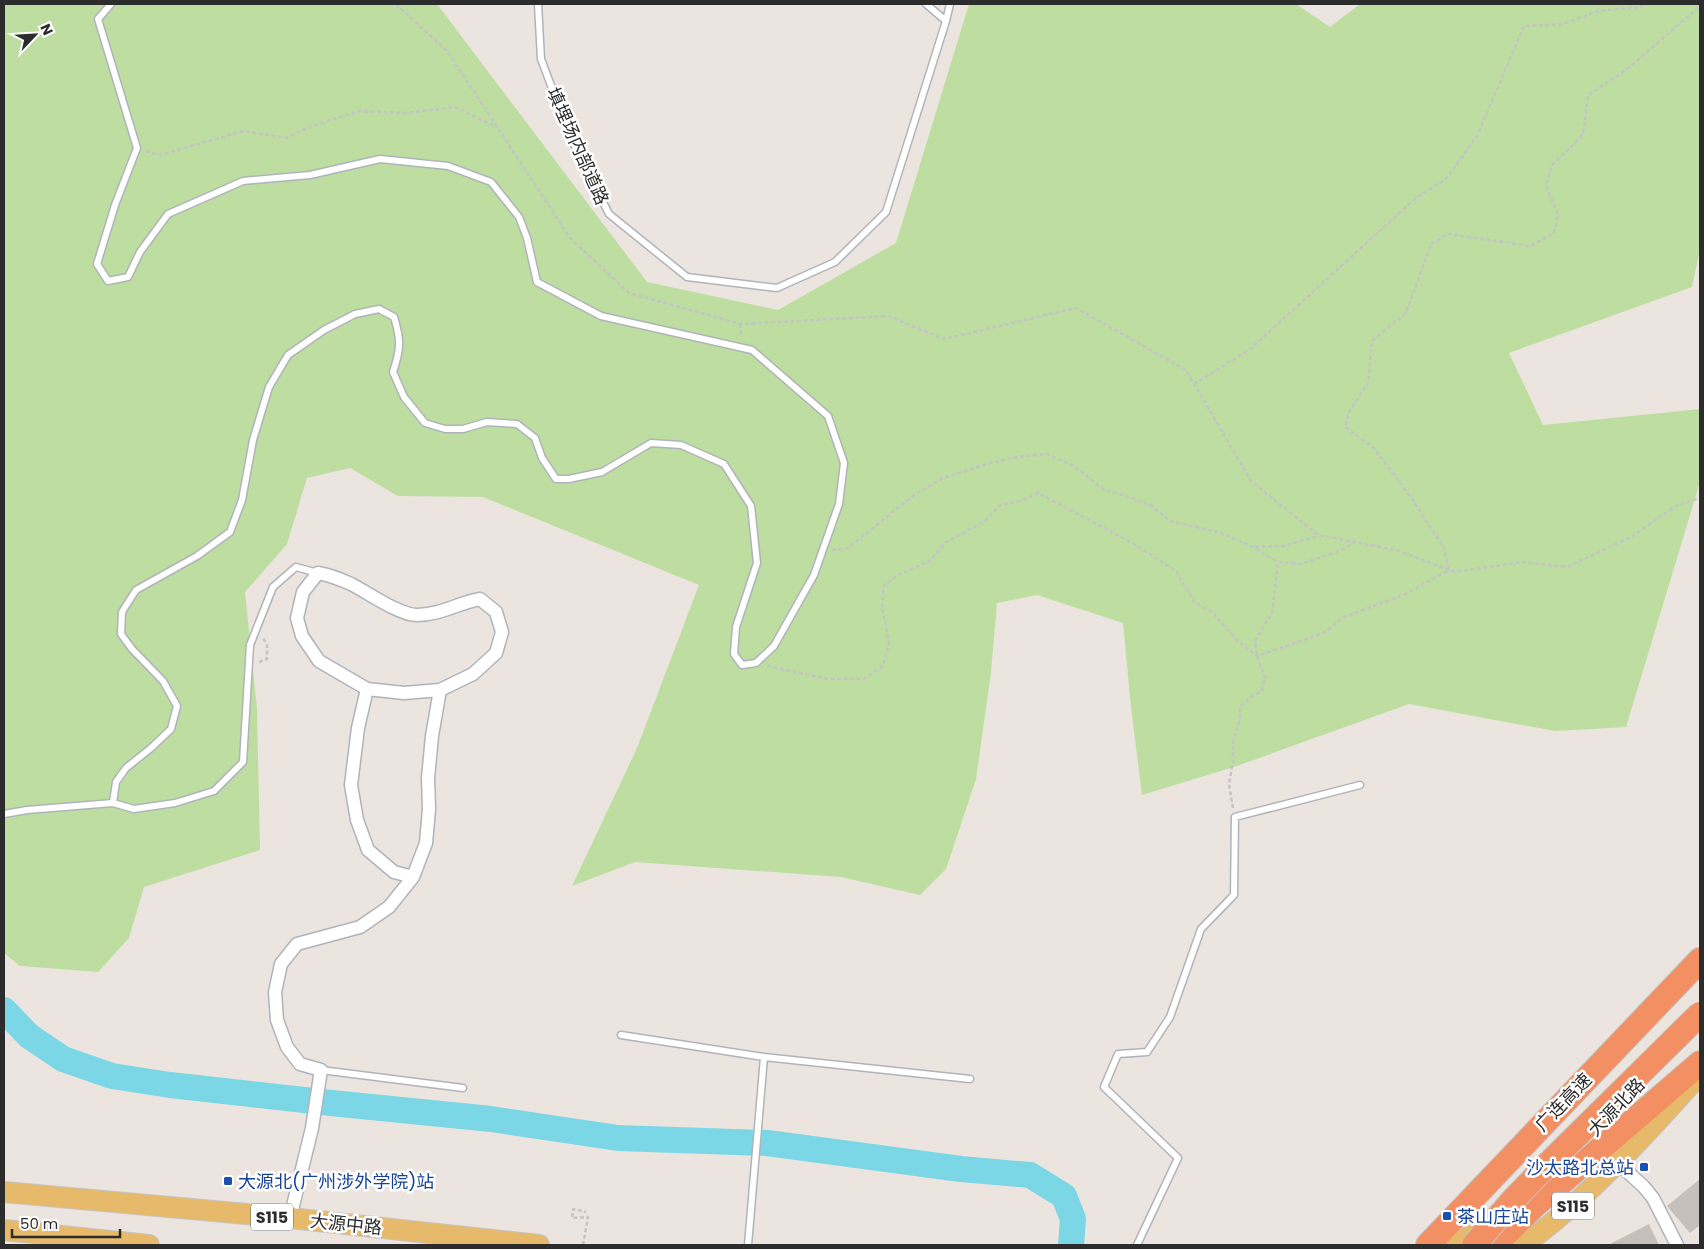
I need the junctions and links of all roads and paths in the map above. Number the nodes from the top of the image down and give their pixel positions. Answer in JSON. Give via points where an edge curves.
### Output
{"nodes":[{"id":1,"x":111,"y":4,"type":"edge"},
{"id":2,"x":396,"y":4,"type":"edge"},
{"id":3,"x":538,"y":4,"type":"edge"},
{"id":4,"x":926,"y":4,"type":"edge"},
{"id":5,"x":950,"y":4,"type":"edge"},
{"id":6,"x":1644,"y":4,"type":"edge"},
{"id":7,"x":1700,"y":6,"type":"edge"},
{"id":8,"x":946,"y":21,"type":"junction"},
{"id":9,"x":498,"y":128,"type":"junction"},
{"id":10,"x":137,"y":148,"type":"junction"},
{"id":11,"x":1194,"y":384,"type":"junction"},
{"id":12,"x":1700,"y":498,"type":"edge"},
{"id":13,"x":1318,"y":535,"type":"junction"},
{"id":14,"x":1355,"y":542,"type":"junction"},
{"id":15,"x":1253,"y":547,"type":"junction"},
{"id":16,"x":822,"y":551,"type":"junction"},
{"id":17,"x":1278,"y":562,"type":"junction"},
{"id":18,"x":1449,"y":570,"type":"junction"},
{"id":19,"x":318,"y":573,"type":"junction"},
{"id":20,"x":257,"y":628,"type":"junction"},
{"id":21,"x":1257,"y":656,"type":"junction"},
{"id":22,"x":756,"y":663,"type":"junction"},
{"id":23,"x":249,"y":667,"type":"junction"},
{"id":24,"x":367,"y":689,"type":"junction"},
{"id":25,"x":440,"y":690,"type":"junction"},
{"id":26,"x":1360,"y":786,"type":"dead end"},
{"id":27,"x":113,"y":803,"type":"junction"},
{"id":28,"x":4,"y":814,"type":"edge"},
{"id":29,"x":1235,"y":816,"type":"junction"},
{"id":30,"x":413,"y":877,"type":"junction"},
{"id":31,"x":1700,"y":960,"type":"edge"},
{"id":32,"x":1700,"y":978,"type":"edge"},
{"id":33,"x":1700,"y":1015,"type":"edge"},
{"id":34,"x":621,"y":1035,"type":"dead end"},
{"id":35,"x":764,"y":1057,"type":"junction"},
{"id":36,"x":1700,"y":1063,"type":"edge"},
{"id":37,"x":322,"y":1070,"type":"junction"},
{"id":38,"x":1700,"y":1074,"type":"edge"},
{"id":39,"x":970,"y":1079,"type":"dead end"},
{"id":40,"x":463,"y":1088,"type":"dead end"},
{"id":41,"x":1618,"y":1163,"type":"junction"},
{"id":42,"x":4,"y":1192,"type":"edge"},
{"id":43,"x":586,"y":1212,"type":"dead end"},
{"id":44,"x":290,"y":1218,"type":"junction"},
{"id":45,"x":4,"y":1230,"type":"edge"},
{"id":46,"x":52,"y":1240,"type":"edge"},
{"id":47,"x":149,"y":1245,"type":"edge"},
{"id":48,"x":539,"y":1245,"type":"edge"},
{"id":49,"x":583,"y":1245,"type":"edge"},
{"id":50,"x":748,"y":1245,"type":"edge"},
{"id":51,"x":1137,"y":1245,"type":"edge"},
{"id":52,"x":1428,"y":1245,"type":"edge"},
{"id":53,"x":1443,"y":1245,"type":"edge"},
{"id":54,"x":1454,"y":1245,"type":"edge"},
{"id":55,"x":1474,"y":1245,"type":"edge"},
{"id":56,"x":1495,"y":1245,"type":"edge"},
{"id":57,"x":1524,"y":1245,"type":"edge"},
{"id":58,"x":1677,"y":1245,"type":"edge"}],
"edges":[{"from":1,"to":10,"type":"lane","via":[[98,19]]},
{"from":2,"to":9,"type":"path","via":[[448,52]]},
{"from":3,"to":8,"type":"lane","name":"填埋场内部道路","via":[[541,59],[570,136],[609,214],[687,277],[777,288],[835,262],[886,212]]},
{"from":4,"to":8,"type":"lane"},
{"from":5,"to":8,"type":"lane","name":"填埋场内部道路"},
{"from":6,"to":11,"type":"path","via":[[1599,11],[1562,24],[1524,26],[1476,136],[1446,179],[1417,197],[1249,350]]},
{"from":7,"to":18,"type":"path","via":[[1627,70],[1588,94],[1583,135],[1552,165],[1546,186],[1558,214],[1554,233],[1531,246],[1448,234],[1431,244],[1406,313],[1372,341],[1368,383],[1349,412],[1345,427],[1374,448],[1407,491],[1444,548]]},
{"from":9,"to":10,"type":"path","via":[[455,107],[406,113],[359,111],[286,138],[244,131],[160,155]]},
{"from":9,"to":11,"type":"path","via":[[570,238],[630,293],[740,324],[888,316],[944,339],[1076,308],[1186,370]]},
{"from":10,"to":16,"type":"lane","via":[[97,264],[108,281],[128,277],[140,252],[168,214],[243,181],[310,175],[380,159],[448,166],[491,182],[519,216],[528,238],[537,282],[601,316],[752,350],[828,416],[844,463],[840,504]]},
{"from":11,"to":13,"type":"path","via":[[1251,481]]},
{"from":12,"to":18,"type":"path","via":[[1676,506],[1630,537],[1567,567],[1522,562],[1455,572]]},
{"from":13,"to":14,"type":"path"},
{"from":13,"to":15,"type":"path","via":[[1283,546]]},
{"from":14,"to":17,"type":"path","via":[[1337,552],[1300,564]]},
{"from":14,"to":18,"type":"path","via":[[1396,550]]},
{"from":15,"to":16,"type":"path","via":[[1222,533],[1170,521],[1152,506],[1130,496],[1104,490],[1074,466],[1047,454],[1017,457],[943,478],[914,495],[848,548]]},
{"from":15,"to":17,"type":"path"},
{"from":16,"to":22,"type":"lane","via":[[814,575],[774,646]]},
{"from":17,"to":21,"type":"path","via":[[1272,614],[1255,641]]},
{"from":18,"to":21,"type":"path","via":[[1406,594],[1344,617],[1324,633]]},
{"from":19,"to":20,"type":"lane","via":[[296,567],[273,587]]},
{"from":19,"to":24,"type":"street","via":[[303,592],[297,618],[302,636],[319,661]]},
{"from":19,"to":25,"type":"street","via":[[350,584],[390,607],[415,616],[441,612],[466,601],[480,599],[496,612],[502,632],[496,653],[473,674]]},
{"from":20,"to":23,"type":"lane","via":[[250,645]]},
{"from":20,"to":23,"type":"path","via":[[267,645],[267,659]]},
{"from":21,"to":22,"type":"path","via":[[1236,640],[1212,612],[1194,602],[1176,571],[1134,544],[1038,493],[1000,505],[985,521],[945,543],[930,561],[884,585],[882,606],[889,644],[883,666],[864,679],[829,679]]},
{"from":21,"to":29,"type":"path","via":[[1265,677],[1262,691],[1240,707],[1240,720],[1233,742],[1229,785]]},
{"from":22,"to":27,"type":"lane","via":[[742,664],[734,654],[736,627],[756,563],[751,506],[724,464],[681,446],[651,443],[602,472],[556,479],[542,458],[535,438],[517,424],[487,422],[463,429],[446,429],[425,423],[404,397],[393,372],[399,353],[394,316],[379,310],[355,314],[324,330],[288,355],[269,386],[253,440],[242,500],[230,532],[197,556],[136,590],[122,612],[121,634],[163,681],[177,706],[171,729],[126,768],[116,782]]},
{"from":23,"to":27,"type":"lane","via":[[243,762],[214,791],[175,803],[134,809]]},
{"from":24,"to":25,"type":"street"},
{"from":24,"to":30,"type":"street","via":[[351,785],[356,820],[368,850],[394,872]]},
{"from":25,"to":30,"type":"street","via":[[428,778],[426,843]]},
{"from":26,"to":29,"type":"lane"},
{"from":27,"to":28,"type":"lane"},
{"from":29,"to":51,"type":"lane","via":[[1234,895],[1202,929],[1170,1017],[1147,1052],[1118,1054],[1104,1087],[1178,1158]]},
{"from":30,"to":37,"type":"street","via":[[389,907],[360,927],[296,944],[281,964],[274,992],[277,1020],[287,1047],[300,1064]]},
{"from":31,"to":52,"type":"highway","name":"广连高速"},
{"from":32,"to":53,"type":"highway"},
{"from":33,"to":54,"type":"main road","name":"大源北路","number":"S115","via":[[1625,1099],[1554,1170],[1503,1213]]},
{"from":33,"to":55,"type":"highway","name":"广连高速","bridge":true,"via":[[1547,1165]]},
{"from":34,"to":35,"type":"lane"},
{"from":35,"to":39,"type":"lane"},
{"from":35,"to":50,"type":"lane"},
{"from":36,"to":56,"type":"highway","via":[[1534,1206]]},
{"from":37,"to":40,"type":"lane"},
{"from":37,"to":44,"type":"street"},
{"from":38,"to":41,"type":"main road","number":"S115"},
{"from":41,"to":57,"type":"main road","number":"S115"},
{"from":41,"to":58,"type":"street","via":[[1653,1198]]},
{"from":42,"to":44,"type":"main road","name":"大源中路","number":"S115"},
{"from":43,"to":49,"type":"path","via":[[573,1209],[572,1218],[588,1217]]},
{"from":44,"to":48,"type":"main road","name":"大源中路","number":"S115"},
{"from":45,"to":46,"type":"main road"},
{"from":46,"to":47,"type":"main road"}]}
